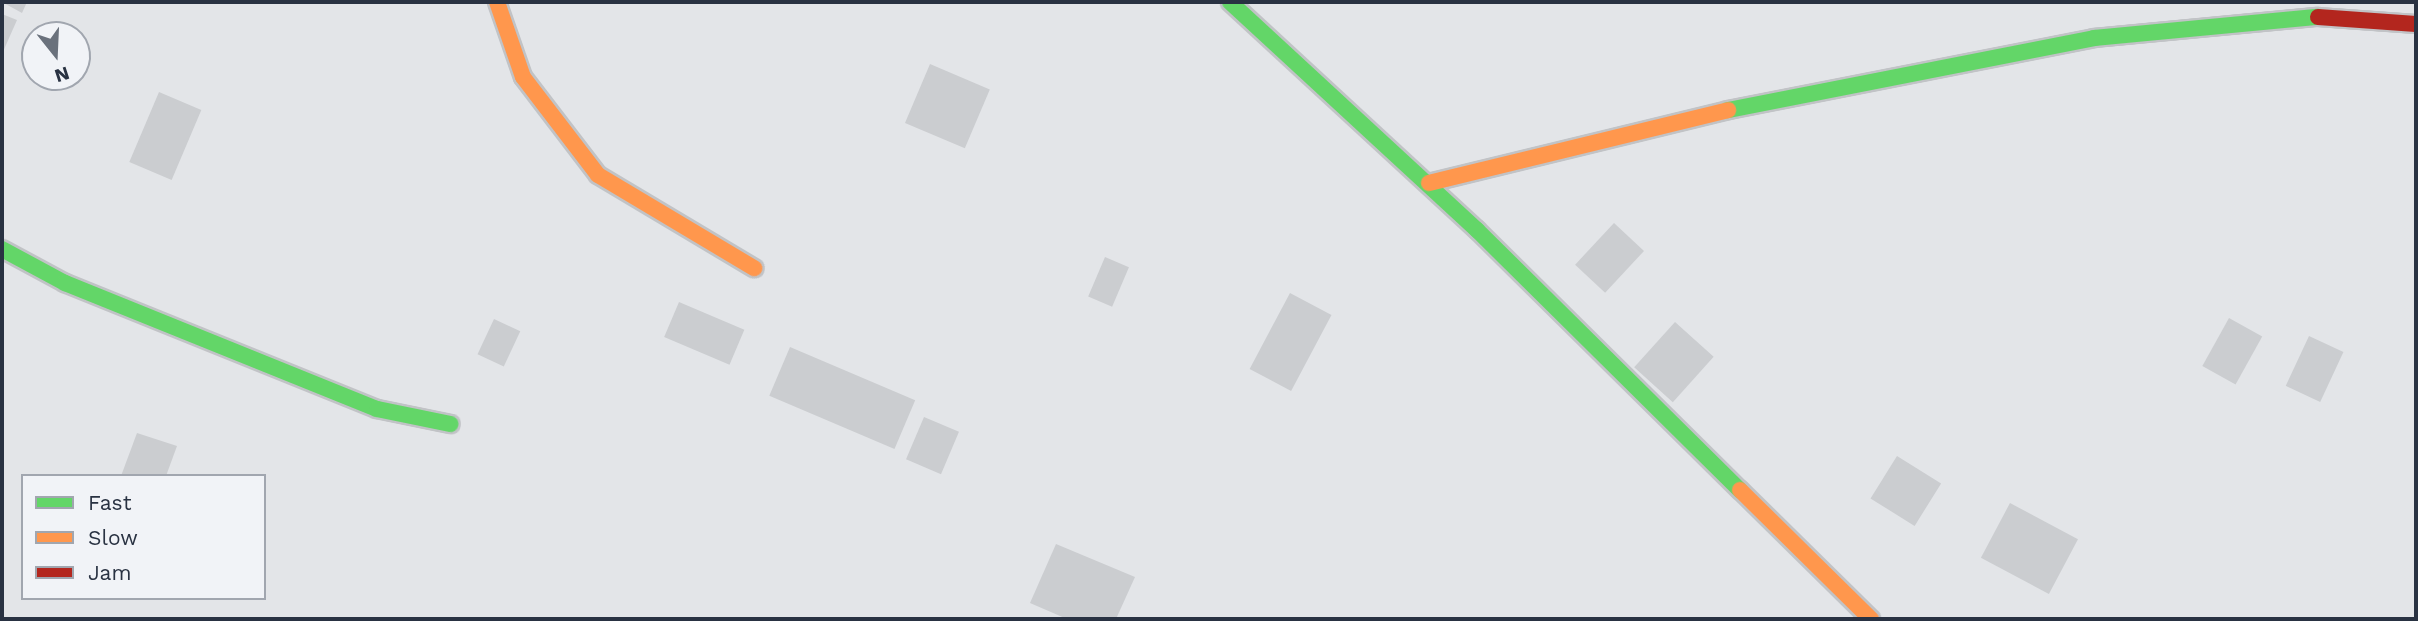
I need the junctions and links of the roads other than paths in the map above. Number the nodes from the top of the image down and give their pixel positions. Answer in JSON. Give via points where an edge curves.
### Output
{"nodes":[{"id":1,"x":497,"y":2,"type":"edge"},
{"id":2,"x":1230,"y":2,"type":"edge"},
{"id":3,"x":2416,"y":24,"type":"edge"},
{"id":4,"x":1429,"y":183,"type":"junction"},
{"id":5,"x":2,"y":249,"type":"edge"},
{"id":6,"x":754,"y":268,"type":"dead end"},
{"id":7,"x":450,"y":424,"type":"dead end"},
{"id":8,"x":1871,"y":619,"type":"edge"}],
"edges":[{"from":1,"to":6,"type":"street","via":[[523,77],[598,175]]},
{"from":2,"to":4,"type":"street"},
{"from":3,"to":4,"type":"street","via":[[2342,15],[2094,38],[1802,92]]},
{"from":4,"to":8,"type":"street"},
{"from":5,"to":7,"type":"street","via":[[65,284],[377,409]]}]}
